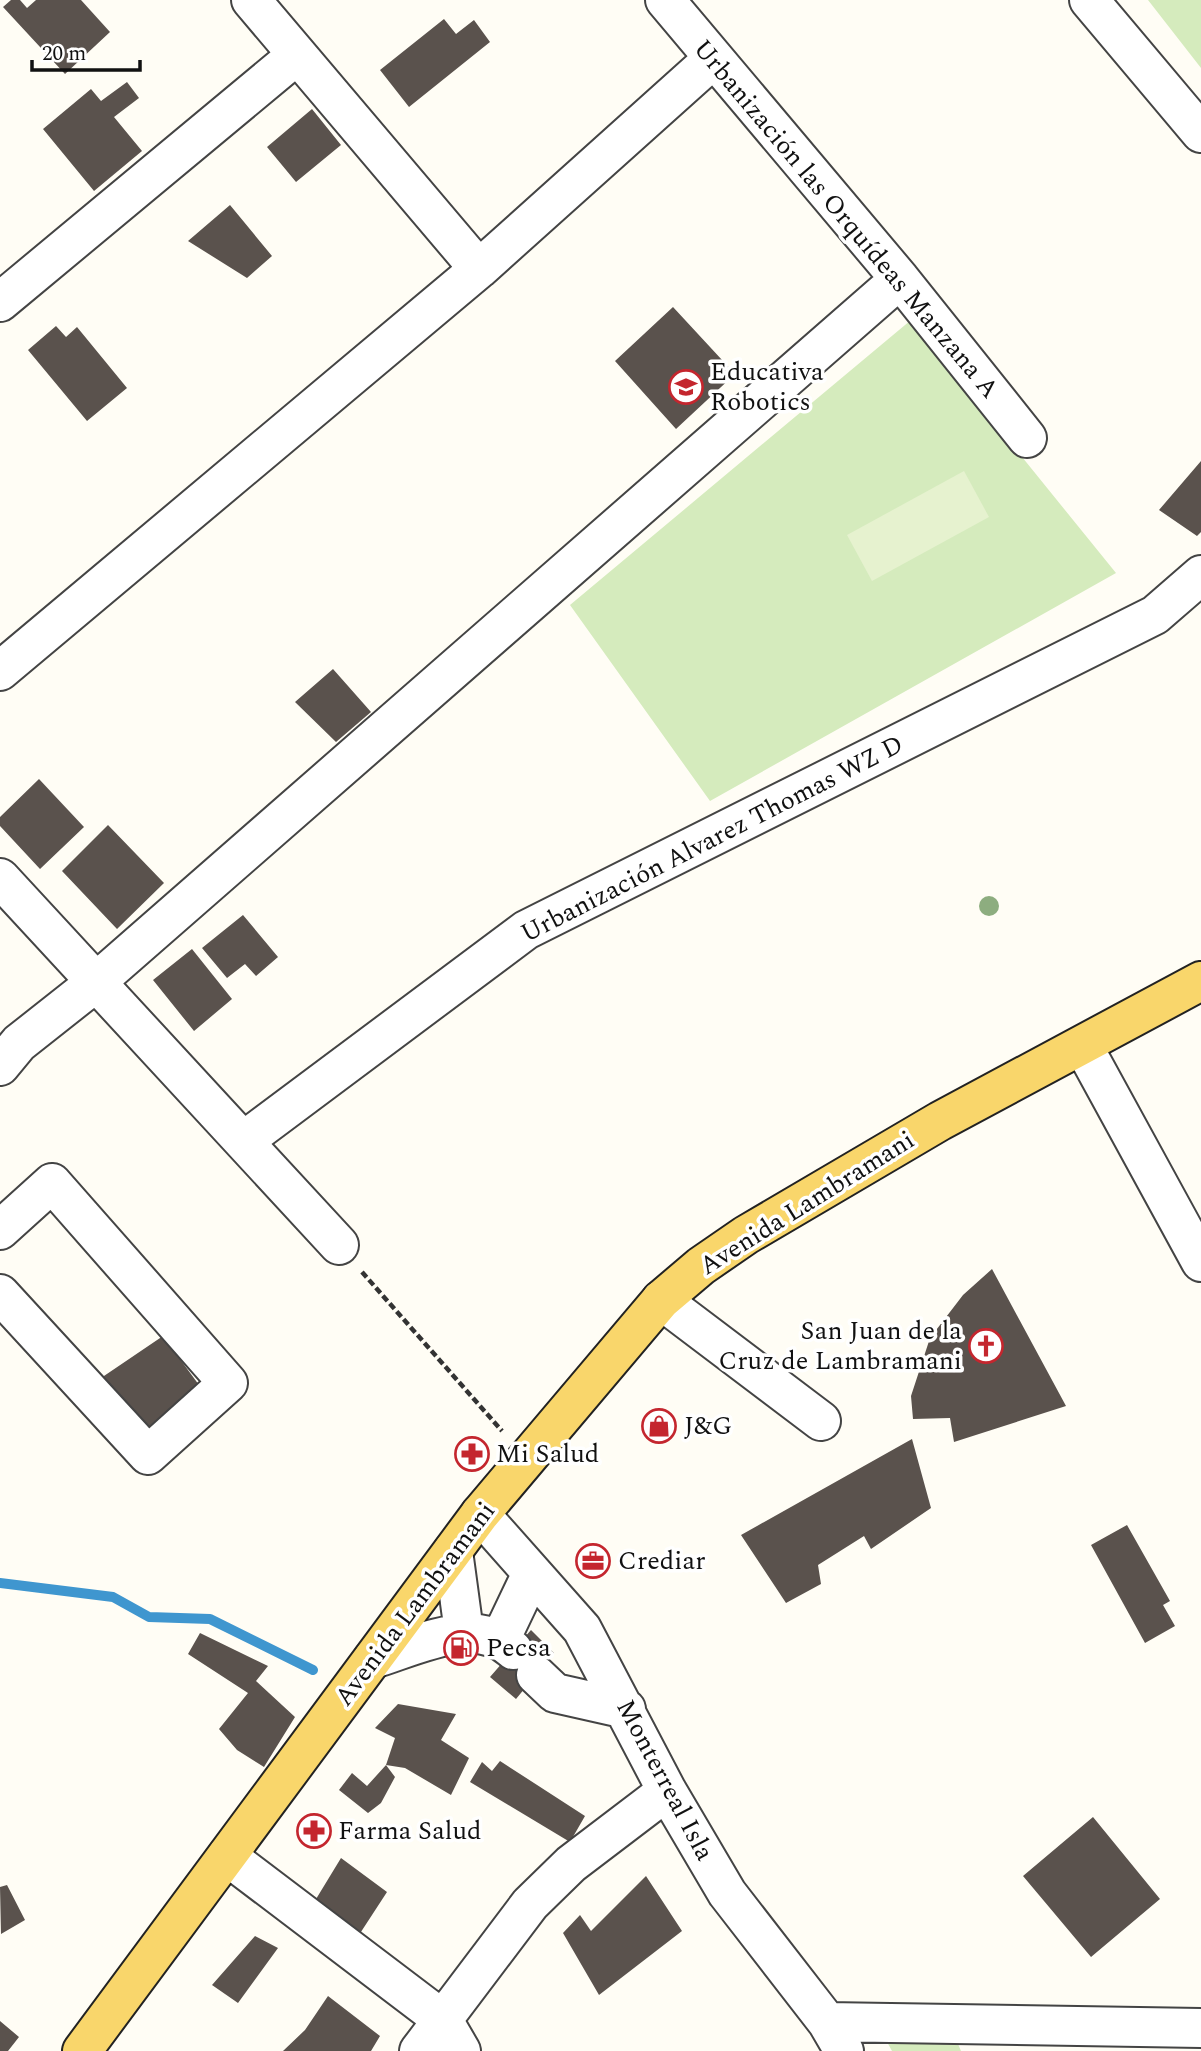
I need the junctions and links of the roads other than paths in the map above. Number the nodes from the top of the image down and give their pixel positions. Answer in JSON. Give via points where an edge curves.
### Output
{"nodes":[{"id":1,"x":251,"y":0,"type":"edge"},
{"id":2,"x":665,"y":0,"type":"edge"},
{"id":3,"x":1089,"y":0,"type":"edge"},
{"id":4,"x":297,"y":55,"type":"junction"},
{"id":5,"x":713,"y":59,"type":"junction"},
{"id":6,"x":1201,"y":133,"type":"edge"},
{"id":7,"x":479,"y":269,"type":"junction"},
{"id":8,"x":900,"y":279,"type":"junction"},
{"id":9,"x":0,"y":302,"type":"edge"},
{"id":10,"x":1027,"y":438,"type":"dead end"},
{"id":11,"x":1201,"y":575,"type":"edge"},
{"id":12,"x":0,"y":671,"type":"edge"},
{"id":13,"x":0,"y":878,"type":"edge"},
{"id":14,"x":1201,"y":981,"type":"edge"},
{"id":15,"x":95,"y":983,"type":"junction"},
{"id":16,"x":1083,"y":1046,"type":"junction"},
{"id":17,"x":0,"y":1066,"type":"edge"},
{"id":18,"x":245,"y":1140,"type":"junction"},
{"id":19,"x":0,"y":1230,"type":"edge"},
{"id":20,"x":338,"y":1245,"type":"road end"},
{"id":21,"x":1201,"y":1262,"type":"edge"},
{"id":22,"x":0,"y":1294,"type":"edge"},
{"id":23,"x":661,"y":1300,"type":"junction"},
{"id":24,"x":821,"y":1421,"type":"dead end"},
{"id":25,"x":481,"y":1514,"type":"junction"},
{"id":26,"x":453,"y":1551,"type":"junction"},
{"id":27,"x":532,"y":1573,"type":"junction"},
{"id":28,"x":464,"y":1632,"type":"junction"},
{"id":29,"x":517,"y":1655,"type":"junction"},
{"id":30,"x":373,"y":1659,"type":"junction"},
{"id":31,"x":626,"y":1709,"type":"junction"},
{"id":32,"x":667,"y":1791,"type":"junction"},
{"id":33,"x":227,"y":1856,"type":"junction"},
{"id":34,"x":1201,"y":2028,"type":"edge"},
{"id":35,"x":452,"y":2035,"type":"edge"},
{"id":36,"x":836,"y":2037,"type":"edge"},
{"id":37,"x":82,"y":2051,"type":"edge"},
{"id":38,"x":419,"y":2051,"type":"edge"}],
"edges":[{"from":1,"to":4,"type":"street"},
{"from":2,"to":5,"type":"street","name":"Urbanización las Orquídeas Manzana A"},
{"from":3,"to":6,"type":"street"},
{"from":4,"to":7,"type":"street"},
{"from":4,"to":9,"type":"street"},
{"from":5,"to":7,"type":"street"},
{"from":5,"to":8,"type":"street","name":"Urbanización las Orquídeas Manzana A"},
{"from":7,"to":12,"type":"street"},
{"from":8,"to":10,"type":"street","name":"Urbanización las Orquídeas Manzana A"},
{"from":8,"to":15,"type":"street"},
{"from":11,"to":18,"type":"street","name":"Urbanización Alvarez Thomas WZ D","via":[[1155,615],[526,930]]},
{"from":13,"to":15,"type":"street"},
{"from":14,"to":16,"type":"main road","name":"Avenida Lambramani"},
{"from":15,"to":17,"type":"street","via":[[19,1043]]},
{"from":15,"to":18,"type":"street"},
{"from":16,"to":21,"type":"street"},
{"from":16,"to":23,"type":"main road","name":"Avenida Lambramani","via":[[940,1121],[746,1235]]},
{"from":18,"to":20,"type":"street"},
{"from":19,"to":22,"type":"street","via":[[52,1183],[228,1382],[148,1455]]},
{"from":23,"to":24,"type":"street"},
{"from":23,"to":25,"type":"main road","name":"Avenida Lambramani"},
{"from":25,"to":26,"type":"main road","name":"Avenida Lambramani"},
{"from":25,"to":27,"type":"street","name":"Monterreal Isla"},
{"from":26,"to":28,"type":"street"},
{"from":26,"to":30,"type":"main road","name":"Avenida Lambramani"},
{"from":27,"to":29,"type":"street"},
{"from":27,"to":31,"type":"street","name":"Monterreal Isla","via":[[582,1629]]},
{"from":28,"to":29,"type":"street"},
{"from":28,"to":30,"type":"street"},
{"from":29,"to":31,"type":"street","via":[[555,1693]]},
{"from":30,"to":33,"type":"main road","name":"Avenida Lambramani"},
{"from":31,"to":32,"type":"street","name":"Monterreal Isla"},
{"from":32,"to":35,"type":"street","via":[[571,1864],[530,1904]]},
{"from":32,"to":36,"type":"street","name":"Monterreal Isla","via":[[727,1893]]},
{"from":33,"to":35,"type":"street"},
{"from":33,"to":37,"type":"main road","name":"Avenida Lambramani"},
{"from":34,"to":36,"type":"street"},
{"from":35,"to":38,"type":"street"}]}
